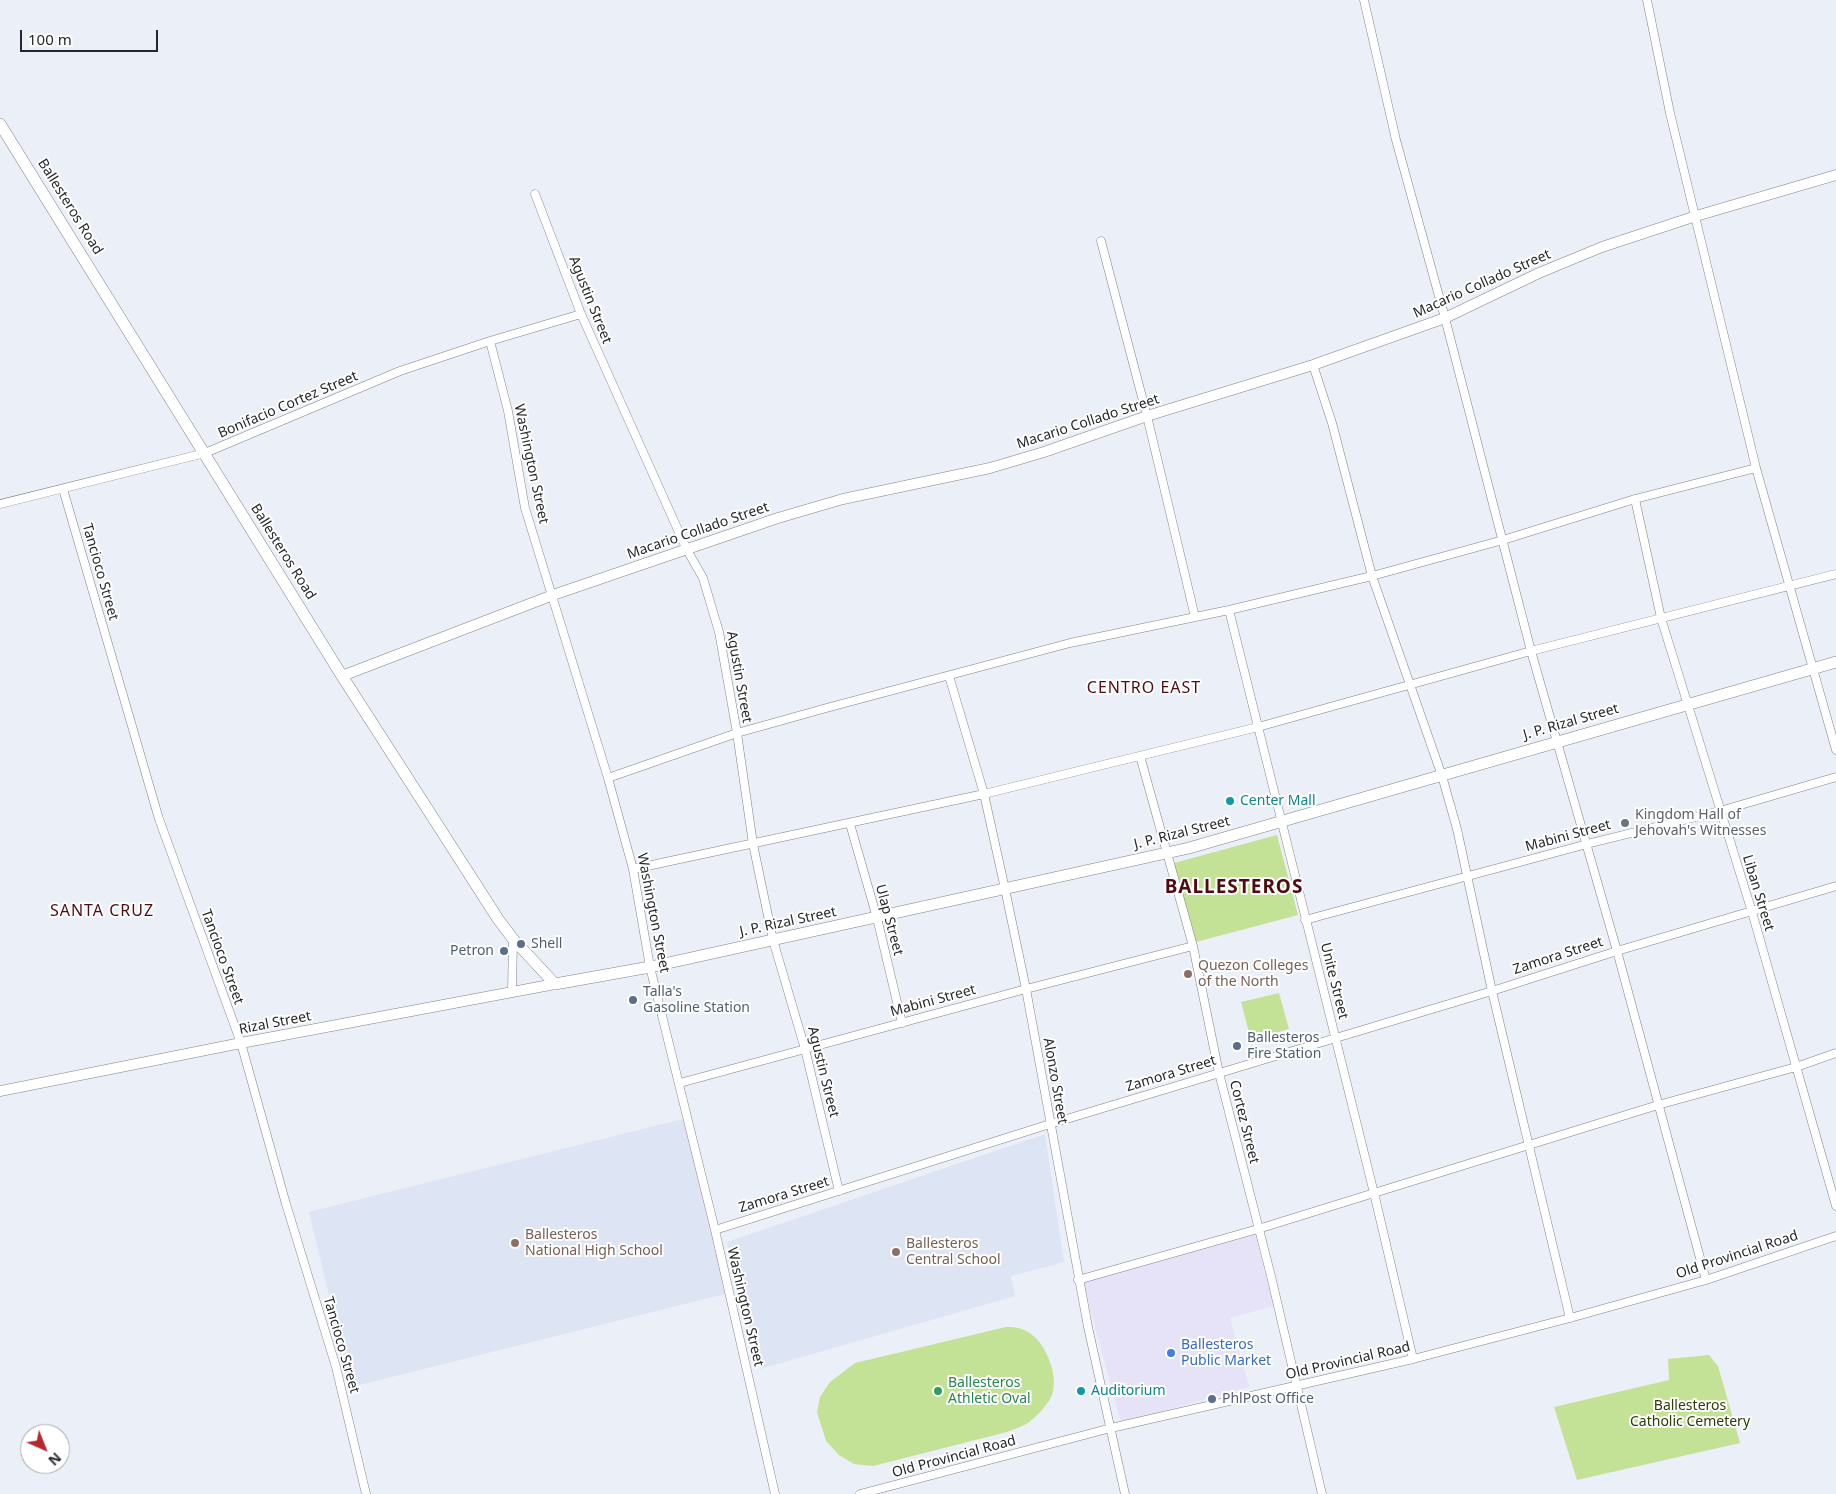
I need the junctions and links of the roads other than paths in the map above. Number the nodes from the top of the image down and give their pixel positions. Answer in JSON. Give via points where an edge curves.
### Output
{"nodes":[{"id":1,"x":1364,"y":0,"type":"edge"},
{"id":2,"x":1647,"y":0,"type":"edge"},
{"id":3,"x":0,"y":124,"type":"edge"},
{"id":4,"x":1836,"y":175,"type":"edge"},
{"id":5,"x":535,"y":194,"type":"dead end"},
{"id":6,"x":1696,"y":216,"type":"junction"},
{"id":7,"x":1101,"y":241,"type":"dead end"},
{"id":8,"x":581,"y":314,"type":"junction"},
{"id":9,"x":1445,"y":318,"type":"junction"},
{"id":10,"x":490,"y":341,"type":"junction"},
{"id":11,"x":1313,"y":365,"type":"junction"},
{"id":12,"x":1147,"y":416,"type":"junction"},
{"id":13,"x":205,"y":453,"type":"junction"},
{"id":14,"x":1756,"y":468,"type":"junction"},
{"id":15,"x":63,"y":489,"type":"junction"},
{"id":16,"x":1636,"y":499,"type":"junction"},
{"id":17,"x":0,"y":504,"type":"edge"},
{"id":18,"x":1503,"y":540,"type":"junction"},
{"id":19,"x":687,"y":550,"type":"junction"},
{"id":20,"x":1836,"y":574,"type":"edge"},
{"id":21,"x":1372,"y":576,"type":"junction"},
{"id":22,"x":1789,"y":586,"type":"junction"},
{"id":23,"x":552,"y":595,"type":"junction"},
{"id":24,"x":1229,"y":610,"type":"junction"},
{"id":25,"x":1194,"y":617,"type":"junction"},
{"id":26,"x":1661,"y":618,"type":"junction"},
{"id":27,"x":1532,"y":651,"type":"junction"},
{"id":28,"x":1836,"y":662,"type":"edge"},
{"id":29,"x":1812,"y":668,"type":"junction"},
{"id":30,"x":342,"y":676,"type":"junction"},
{"id":31,"x":950,"y":676,"type":"junction"},
{"id":32,"x":1409,"y":684,"type":"junction"},
{"id":33,"x":1688,"y":704,"type":"junction"},
{"id":34,"x":1258,"y":727,"type":"junction"},
{"id":35,"x":737,"y":733,"type":"junction"},
{"id":36,"x":1558,"y":741,"type":"junction"},
{"id":37,"x":1836,"y":750,"type":"edge"},
{"id":38,"x":1140,"y":756,"type":"junction"},
{"id":39,"x":1442,"y":776,"type":"junction"},
{"id":40,"x":1836,"y":777,"type":"edge"},
{"id":41,"x":608,"y":778,"type":"junction"},
{"id":42,"x":984,"y":794,"type":"junction"},
{"id":43,"x":1720,"y":811,"type":"junction"},
{"id":44,"x":1282,"y":822,"type":"junction"},
{"id":45,"x":850,"y":824,"type":"junction"},
{"id":46,"x":753,"y":844,"type":"junction"},
{"id":47,"x":1586,"y":844,"type":"junction"},
{"id":48,"x":1166,"y":853,"type":"junction"},
{"id":49,"x":633,"y":869,"type":"junction"},
{"id":50,"x":1467,"y":876,"type":"junction"},
{"id":51,"x":1836,"y":886,"type":"edge"},
{"id":52,"x":1005,"y":889,"type":"junction"},
{"id":53,"x":1752,"y":912,"type":"junction"},
{"id":54,"x":877,"y":918,"type":"junction"},
{"id":55,"x":1306,"y":920,"type":"junction"},
{"id":56,"x":513,"y":939,"type":"junction"},
{"id":57,"x":773,"y":940,"type":"junction"},
{"id":58,"x":1193,"y":946,"type":"junction"},
{"id":59,"x":1616,"y":951,"type":"junction"},
{"id":60,"x":650,"y":967,"type":"junction"},
{"id":61,"x":555,"y":984,"type":"junction"},
{"id":62,"x":1026,"y":989,"type":"junction"},
{"id":63,"x":1492,"y":991,"type":"junction"},
{"id":64,"x":512,"y":992,"type":"junction"},
{"id":65,"x":902,"y":1023,"type":"junction"},
{"id":66,"x":1335,"y":1039,"type":"junction"},
{"id":67,"x":240,"y":1043,"type":"junction"},
{"id":68,"x":804,"y":1049,"type":"junction"},
{"id":69,"x":1836,"y":1053,"type":"edge"},
{"id":70,"x":1796,"y":1067,"type":"junction"},
{"id":71,"x":1219,"y":1073,"type":"junction"},
{"id":72,"x":680,"y":1083,"type":"junction"},
{"id":73,"x":0,"y":1091,"type":"edge"},
{"id":74,"x":1658,"y":1105,"type":"junction"},
{"id":75,"x":1050,"y":1124,"type":"junction"},
{"id":76,"x":1528,"y":1146,"type":"junction"},
{"id":77,"x":840,"y":1191,"type":"junction"},
{"id":78,"x":1374,"y":1193,"type":"junction"},
{"id":79,"x":1836,"y":1206,"type":"edge"},
{"id":80,"x":1258,"y":1228,"type":"junction"},
{"id":81,"x":715,"y":1230,"type":"junction"},
{"id":82,"x":1836,"y":1236,"type":"edge"},
{"id":83,"x":1078,"y":1280,"type":"junction"},
{"id":84,"x":1706,"y":1280,"type":"junction"},
{"id":85,"x":1570,"y":1318,"type":"junction"},
{"id":86,"x":1413,"y":1359,"type":"junction"},
{"id":87,"x":1296,"y":1386,"type":"junction"},
{"id":88,"x":1111,"y":1428,"type":"junction"},
{"id":89,"x":366,"y":1494,"type":"edge"},
{"id":90,"x":775,"y":1494,"type":"edge"},
{"id":91,"x":860,"y":1494,"type":"edge"},
{"id":92,"x":1125,"y":1494,"type":"edge"},
{"id":93,"x":1322,"y":1494,"type":"edge"}],
"edges":[{"from":1,"to":9,"type":"street","via":[[1392,121]]},
{"from":2,"to":6,"type":"street","via":[[1670,113]]},
{"from":3,"to":13,"type":"main road","name":"Ballesteros Road"},
{"from":4,"to":6,"type":"street","name":"Macario Collado Street"},
{"from":5,"to":8,"type":"street","name":"Agustin Street"},
{"from":6,"to":9,"type":"street","name":"Macario Collado Street","via":[[1602,247]]},
{"from":6,"to":14,"type":"street"},
{"from":7,"to":12,"type":"street"},
{"from":8,"to":10,"type":"street","name":"Bonifacio Cortez Street"},
{"from":8,"to":19,"type":"street","name":"Agustin Street"},
{"from":9,"to":11,"type":"street","name":"Macario Collado Street"},
{"from":9,"to":18,"type":"street"},
{"from":10,"to":13,"type":"street","name":"Bonifacio Cortez Street","via":[[400,371]]},
{"from":10,"to":23,"type":"street","name":"Washington Street","via":[[508,411],[525,508]]},
{"from":11,"to":12,"type":"street","name":"Macario Collado Street"},
{"from":11,"to":21,"type":"street"},
{"from":12,"to":19,"type":"street","name":"Macario Collado Street","via":[[990,468],[806,509]]},
{"from":12,"to":25,"type":"street"},
{"from":13,"to":15,"type":"street","name":"Bonifacio Cortez Street"},
{"from":13,"to":30,"type":"main road","name":"Ballesteros Road"},
{"from":14,"to":16,"type":"street"},
{"from":14,"to":22,"type":"street"},
{"from":15,"to":17,"type":"street","name":"Bonifacio Cortez Street"},
{"from":15,"to":67,"type":"street","name":"Tancioco Street","via":[[159,819]]},
{"from":16,"to":18,"type":"street"},
{"from":16,"to":26,"type":"street","name":"Liban Street"},
{"from":18,"to":21,"type":"street"},
{"from":18,"to":27,"type":"street"},
{"from":19,"to":23,"type":"street","name":"Macario Collado Street"},
{"from":19,"to":35,"type":"street","name":"Agustin Street","via":[[702,578],[719,632]]},
{"from":20,"to":22,"type":"street"},
{"from":21,"to":24,"type":"street"},
{"from":21,"to":32,"type":"street"},
{"from":22,"to":26,"type":"street"},
{"from":22,"to":29,"type":"street"},
{"from":23,"to":30,"type":"street","name":"Macario Collado Street"},
{"from":23,"to":41,"type":"street","name":"Washington Street"},
{"from":24,"to":25,"type":"street"},
{"from":24,"to":34,"type":"street","name":"Unite Street"},
{"from":25,"to":31,"type":"street","via":[[1070,643]]},
{"from":26,"to":27,"type":"street"},
{"from":26,"to":33,"type":"street","name":"Liban Street"},
{"from":27,"to":32,"type":"street"},
{"from":27,"to":36,"type":"street"},
{"from":28,"to":29,"type":"main road","name":"J. P. Rizal Street"},
{"from":29,"to":33,"type":"main road","name":"J. P. Rizal Street"},
{"from":29,"to":37,"type":"street"},
{"from":30,"to":56,"type":"main road","name":"Ballesteros Road"},
{"from":31,"to":35,"type":"street"},
{"from":31,"to":42,"type":"street","name":"Alonzo Street"},
{"from":32,"to":34,"type":"street"},
{"from":32,"to":39,"type":"street"},
{"from":33,"to":36,"type":"main road","name":"J. P. Rizal Street"},
{"from":33,"to":43,"type":"street","name":"Liban Street"},
{"from":34,"to":38,"type":"street"},
{"from":34,"to":44,"type":"street","name":"Unite Street"},
{"from":35,"to":41,"type":"street"},
{"from":35,"to":46,"type":"street","name":"Agustin Street"},
{"from":36,"to":39,"type":"main road","name":"J. P. Rizal Street"},
{"from":36,"to":47,"type":"street"},
{"from":38,"to":42,"type":"street"},
{"from":38,"to":48,"type":"street","name":"Cortez Street"},
{"from":39,"to":44,"type":"main road","name":"J. P. Rizal Street"},
{"from":39,"to":50,"type":"street"},
{"from":40,"to":43,"type":"street","name":"Mabini Street"},
{"from":41,"to":49,"type":"street","name":"Washington Street"},
{"from":42,"to":45,"type":"street"},
{"from":42,"to":52,"type":"street","name":"Alonzo Street"},
{"from":43,"to":47,"type":"street","name":"Mabini Street"},
{"from":43,"to":53,"type":"street","name":"Liban Street"},
{"from":44,"to":48,"type":"main road","name":"J. P. Rizal Street"},
{"from":44,"to":55,"type":"street","name":"Unite Street"},
{"from":45,"to":46,"type":"street"},
{"from":45,"to":54,"type":"street","name":"Ulap Street"},
{"from":46,"to":49,"type":"street"},
{"from":46,"to":57,"type":"street","name":"Agustin Street"},
{"from":47,"to":50,"type":"street","name":"Mabini Street"},
{"from":47,"to":59,"type":"street"},
{"from":48,"to":52,"type":"main road","name":"J. P. Rizal Street"},
{"from":48,"to":58,"type":"street","name":"Cortez Street"},
{"from":49,"to":60,"type":"street","name":"Washington Street"},
{"from":50,"to":55,"type":"street","name":"Mabini Street"},
{"from":50,"to":63,"type":"street"},
{"from":51,"to":53,"type":"street","name":"Zamora Street"},
{"from":52,"to":54,"type":"main road","name":"J. P. Rizal Street"},
{"from":52,"to":62,"type":"street","name":"Alonzo Street"},
{"from":53,"to":59,"type":"street","name":"Zamora Street"},
{"from":53,"to":70,"type":"street","name":"Liban Street"},
{"from":54,"to":57,"type":"main road","name":"J. P. Rizal Street"},
{"from":54,"to":65,"type":"street","name":"Ulap Street"},
{"from":55,"to":66,"type":"street","name":"Unite Street"},
{"from":56,"to":61,"type":"main road","name":"Ballesteros Road"},
{"from":56,"to":64,"type":"street"},
{"from":57,"to":60,"type":"main road","name":"J. P. Rizal Street"},
{"from":57,"to":68,"type":"street","name":"Agustin Street"},
{"from":58,"to":62,"type":"street","name":"Mabini Street"},
{"from":58,"to":71,"type":"street","name":"Cortez Street"},
{"from":59,"to":63,"type":"street","name":"Zamora Street"},
{"from":59,"to":74,"type":"street"},
{"from":60,"to":61,"type":"main road","name":"J. P. Rizal Street"},
{"from":60,"to":72,"type":"street","name":"Washington Street"},
{"from":61,"to":64,"type":"street","name":"Rizal Street"},
{"from":62,"to":65,"type":"street","name":"Mabini Street"},
{"from":62,"to":75,"type":"street","name":"Alonzo Street"},
{"from":63,"to":66,"type":"street","name":"Zamora Street"},
{"from":63,"to":76,"type":"street"},
{"from":64,"to":67,"type":"street","name":"Rizal Street"},
{"from":65,"to":68,"type":"street","name":"Mabini Street"},
{"from":66,"to":71,"type":"street","name":"Zamora Street"},
{"from":66,"to":78,"type":"street","name":"Unite Street"},
{"from":67,"to":73,"type":"street","name":"Rizal Street"},
{"from":67,"to":89,"type":"street","name":"Tancioco Street","via":[[336,1367]]},
{"from":68,"to":72,"type":"street","name":"Mabini Street"},
{"from":68,"to":77,"type":"street","name":"Agustin Street"},
{"from":69,"to":70,"type":"street"},
{"from":70,"to":74,"type":"street"},
{"from":70,"to":79,"type":"street","name":"Liban Street"},
{"from":71,"to":75,"type":"street","name":"Zamora Street"},
{"from":71,"to":80,"type":"street","name":"Cortez Street"},
{"from":72,"to":81,"type":"street","name":"Washington Street"},
{"from":74,"to":76,"type":"street"},
{"from":74,"to":84,"type":"street"},
{"from":75,"to":77,"type":"street","name":"Zamora Street"},
{"from":75,"to":83,"type":"street","name":"Alonzo Street"},
{"from":76,"to":78,"type":"street"},
{"from":76,"to":85,"type":"street"},
{"from":77,"to":81,"type":"street","name":"Zamora Street"},
{"from":78,"to":80,"type":"street"},
{"from":78,"to":86,"type":"street","name":"Unite Street"},
{"from":80,"to":83,"type":"street"},
{"from":80,"to":87,"type":"street","name":"Cortez Street"},
{"from":81,"to":90,"type":"street","name":"Washington Street"},
{"from":82,"to":84,"type":"street","name":"Old Provincial Road"},
{"from":83,"to":88,"type":"street","name":"Alonzo Street"},
{"from":84,"to":85,"type":"street","name":"Old Provincial Road"},
{"from":85,"to":86,"type":"street","name":"Old Provincial Road"},
{"from":86,"to":87,"type":"street","name":"Old Provincial Road"},
{"from":87,"to":88,"type":"street","name":"Old Provincial Road"},
{"from":87,"to":93,"type":"street","name":"Cortez Street"},
{"from":88,"to":91,"type":"street","name":"Old Provincial Road"},
{"from":88,"to":92,"type":"street","name":"Alonzo Street"}]}
